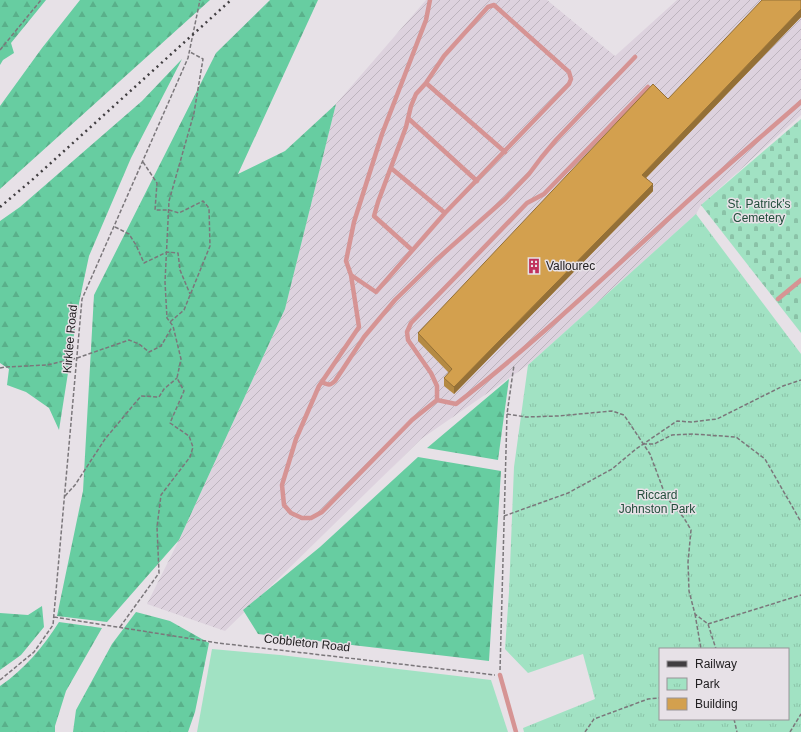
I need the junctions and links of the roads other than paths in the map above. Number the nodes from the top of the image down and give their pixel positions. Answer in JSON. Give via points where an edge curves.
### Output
{"nodes":[{"id":1,"x":430,"y":0,"type":"edge"},
{"id":2,"x":635,"y":57,"type":"dead end"},
{"id":3,"x":426,"y":83,"type":"junction"},
{"id":4,"x":648,"y":87,"type":"edge"},
{"id":5,"x":801,"y":102,"type":"edge"},
{"id":6,"x":409,"y":119,"type":"junction"},
{"id":7,"x":505,"y":152,"type":"junction"},
{"id":8,"x":391,"y":168,"type":"junction"},
{"id":9,"x":477,"y":181,"type":"junction"},
{"id":10,"x":445,"y":213,"type":"junction"},
{"id":11,"x":412,"y":250,"type":"junction"},
{"id":12,"x":351,"y":275,"type":"junction"},
{"id":13,"x":801,"y":280,"type":"edge"},
{"id":14,"x":778,"y":299,"type":"dead end"},
{"id":15,"x":322,"y":382,"type":"junction"},
{"id":16,"x":437,"y":400,"type":"junction"},
{"id":17,"x":500,"y":675,"type":"road end"},
{"id":18,"x":516,"y":732,"type":"edge"}],
"edges":[{"from":1,"to":12,"type":"lane","via":[[426,20],[382,134],[354,222],[346,261]]},
{"from":2,"to":15,"type":"lane","via":[[556,140],[524,180],[395,300],[364,337],[335,381],[328,385]]},
{"from":3,"to":6,"type":"lane","via":[[416,94]]},
{"from":3,"to":7,"type":"lane"},
{"from":3,"to":7,"type":"lane","via":[[444,56],[488,7],[494,5],[536,41],[569,72],[571,79]]},
{"from":4,"to":16,"type":"lane","via":[[544,194],[527,203],[411,323],[407,332],[408,340],[431,373],[437,386]]},
{"from":5,"to":16,"type":"lane","via":[[575,304],[456,404]]},
{"from":6,"to":8,"type":"lane"},
{"from":6,"to":9,"type":"lane"},
{"from":7,"to":9,"type":"lane"},
{"from":8,"to":10,"type":"lane"},
{"from":8,"to":11,"type":"lane","via":[[374,216]]},
{"from":9,"to":10,"type":"lane"},
{"from":10,"to":11,"type":"lane"},
{"from":11,"to":12,"type":"lane","via":[[376,292]]},
{"from":12,"to":15,"type":"lane","via":[[359,327]]},
{"from":13,"to":14,"type":"lane"},
{"from":15,"to":16,"type":"lane","via":[[296,439],[282,485],[284,505],[291,514],[302,518],[311,518],[322,512],[412,420]]},
{"from":17,"to":18,"type":"lane"}]}
